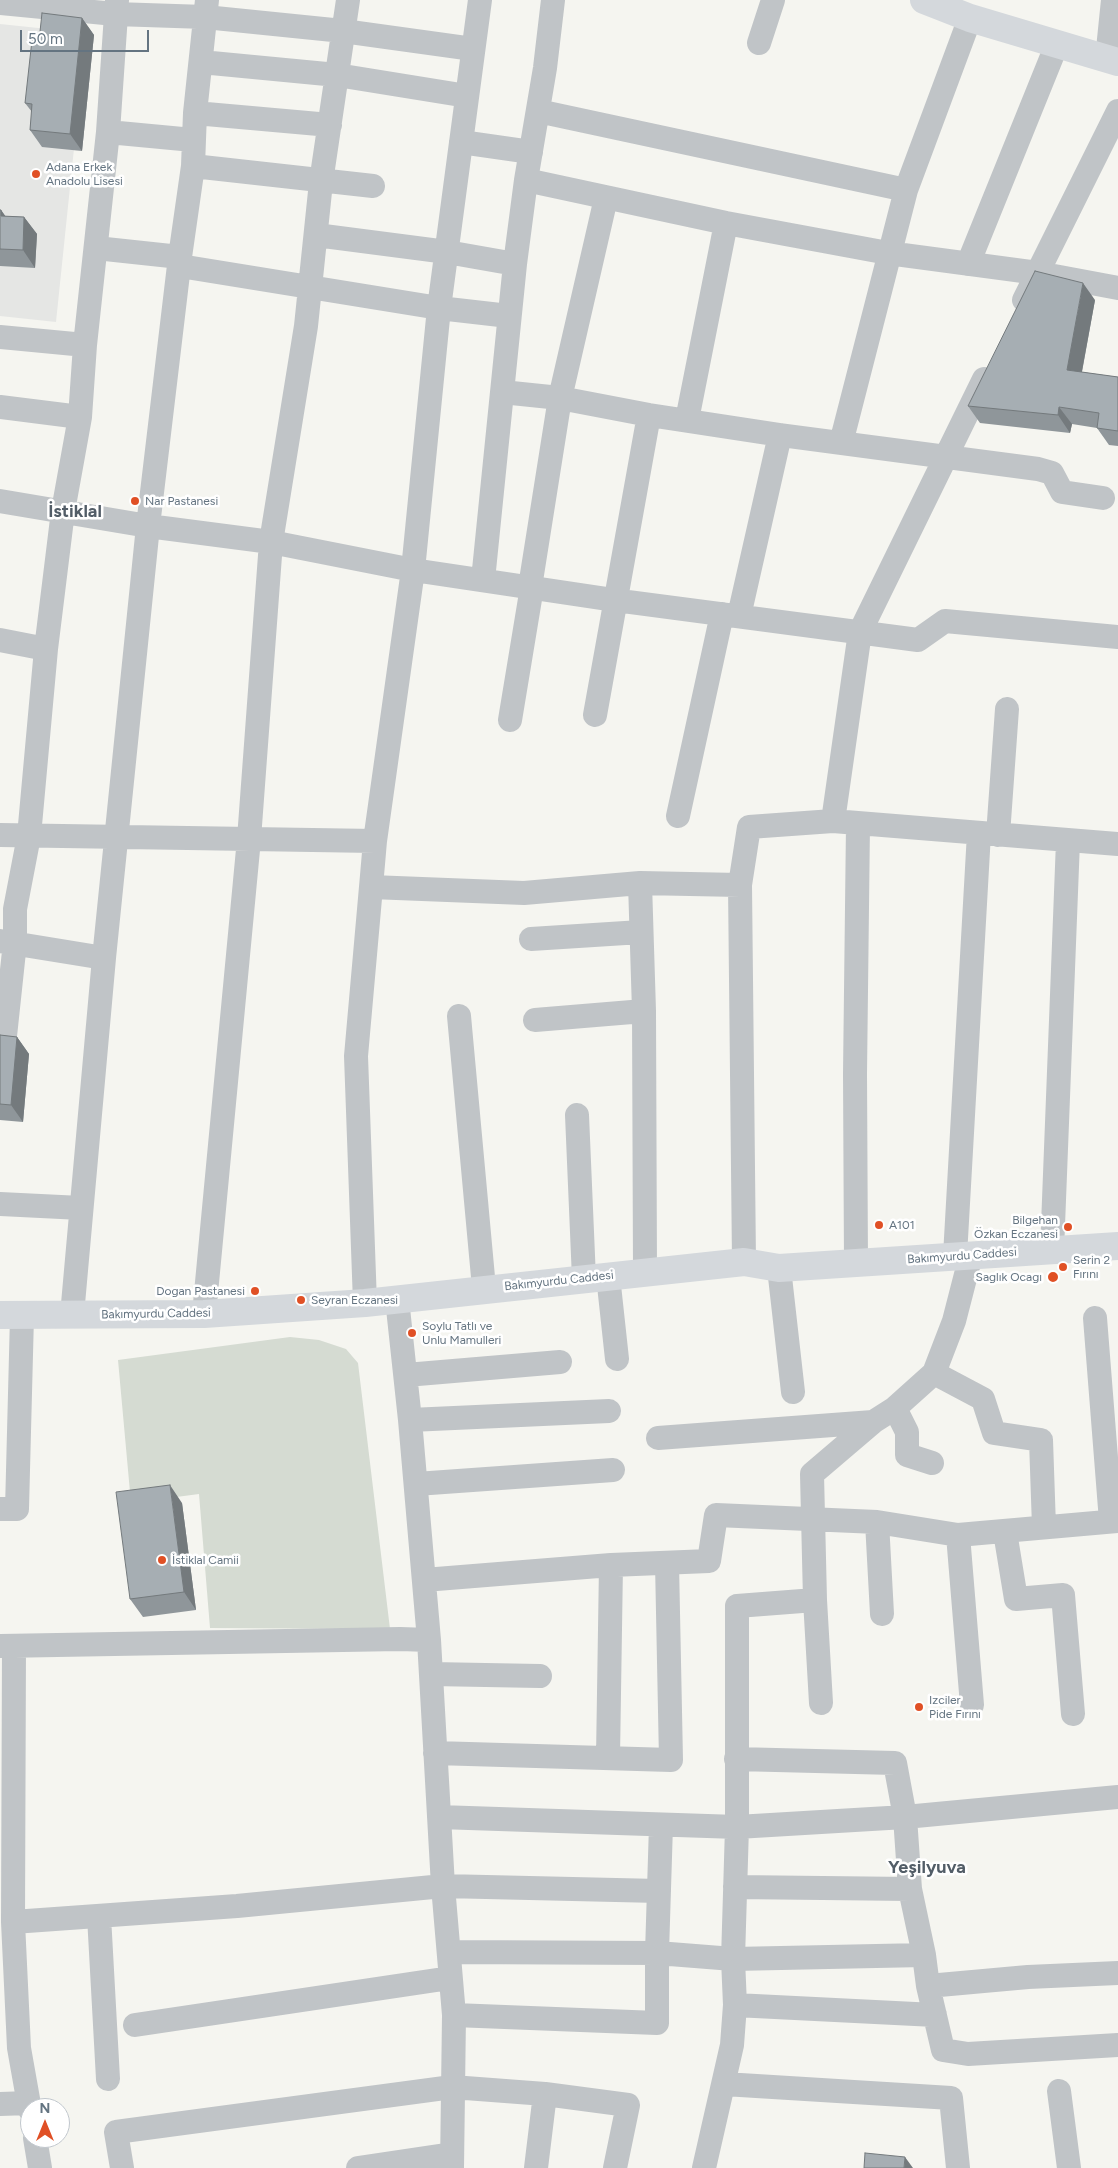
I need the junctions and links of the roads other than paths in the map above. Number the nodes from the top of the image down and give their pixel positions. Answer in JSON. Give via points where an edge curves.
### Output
{"nodes":[{"id":1,"x":348,"y":0,"type":"edge"},
{"id":2,"x":480,"y":0,"type":"edge"},
{"id":3,"x":553,"y":0,"type":"edge"},
{"id":4,"x":773,"y":0,"type":"edge"},
{"id":5,"x":924,"y":0,"type":"edge"},
{"id":6,"x":1113,"y":0,"type":"edge"},
{"id":7,"x":0,"y":3,"type":"edge"},
{"id":8,"x":116,"y":7,"type":"edge"},
{"id":9,"x":206,"y":9,"type":"edge"},
{"id":10,"x":970,"y":18,"type":"junction"},
{"id":11,"x":343,"y":31,"type":"junction"},
{"id":12,"x":759,"y":43,"type":"dead end"},
{"id":13,"x":1058,"y":44,"type":"junction"},
{"id":14,"x":473,"y":49,"type":"junction"},
{"id":15,"x":1113,"y":61,"type":"edge"},
{"id":16,"x":201,"y":62,"type":"junction"},
{"id":17,"x":337,"y":75,"type":"junction"},
{"id":18,"x":467,"y":96,"type":"junction"},
{"id":19,"x":538,"y":110,"type":"junction"},
{"id":20,"x":1118,"y":111,"type":"edge"},
{"id":21,"x":195,"y":112,"type":"junction"},
{"id":22,"x":330,"y":125,"type":"junction"},
{"id":23,"x":108,"y":132,"type":"junction"},
{"id":24,"x":193,"y":140,"type":"junction"},
{"id":25,"x":461,"y":142,"type":"junction"},
{"id":26,"x":531,"y":152,"type":"junction"},
{"id":27,"x":193,"y":166,"type":"junction"},
{"id":28,"x":526,"y":180,"type":"junction"},
{"id":29,"x":321,"y":182,"type":"junction"},
{"id":30,"x":373,"y":186,"type":"dead end"},
{"id":31,"x":906,"y":190,"type":"junction"},
{"id":32,"x":606,"y":198,"type":"junction"},
{"id":33,"x":726,"y":223,"type":"junction"},
{"id":34,"x":316,"y":235,"type":"junction"},
{"id":35,"x":96,"y":248,"type":"junction"},
{"id":36,"x":447,"y":252,"type":"junction"},
{"id":37,"x":888,"y":253,"type":"junction"},
{"id":38,"x":180,"y":261,"type":"junction"},
{"id":39,"x":515,"y":264,"type":"junction"},
{"id":40,"x":968,"y":264,"type":"junction"},
{"id":41,"x":1038,"y":273,"type":"junction"},
{"id":42,"x":309,"y":288,"type":"junction"},
{"id":43,"x":1118,"y":288,"type":"edge"},
{"id":44,"x":439,"y":308,"type":"junction"},
{"id":45,"x":510,"y":316,"type":"junction"},
{"id":46,"x":1016,"y":317,"type":"edge"},
{"id":47,"x":0,"y":337,"type":"edge"},
{"id":48,"x":85,"y":345,"type":"junction"},
{"id":49,"x":994,"y":360,"type":"edge"},
{"id":50,"x":502,"y":392,"type":"junction"},
{"id":51,"x":560,"y":398,"type":"junction"},
{"id":52,"x":0,"y":407,"type":"edge"},
{"id":53,"x":649,"y":415,"type":"junction"},
{"id":54,"x":80,"y":417,"type":"junction"},
{"id":55,"x":688,"y":420,"type":"junction"},
{"id":56,"x":780,"y":435,"type":"junction"},
{"id":57,"x":841,"y":443,"type":"junction"},
{"id":58,"x":945,"y":456,"type":"junction"},
{"id":59,"x":1103,"y":498,"type":"dead end"},
{"id":60,"x":0,"y":501,"type":"edge"},
{"id":61,"x":63,"y":511,"type":"junction"},
{"id":62,"x":148,"y":526,"type":"junction"},
{"id":63,"x":272,"y":542,"type":"junction"},
{"id":64,"x":413,"y":570,"type":"junction"},
{"id":65,"x":483,"y":580,"type":"junction"},
{"id":66,"x":531,"y":587,"type":"junction"},
{"id":67,"x":614,"y":600,"type":"junction"},
{"id":68,"x":731,"y":615,"type":"junction"},
{"id":69,"x":860,"y":632,"type":"junction"},
{"id":70,"x":1118,"y":637,"type":"edge"},
{"id":71,"x":0,"y":640,"type":"edge"},
{"id":72,"x":46,"y":649,"type":"junction"},
{"id":73,"x":1007,"y":709,"type":"dead end"},
{"id":74,"x":595,"y":715,"type":"dead end"},
{"id":75,"x":510,"y":720,"type":"dead end"},
{"id":76,"x":678,"y":816,"type":"dead end"},
{"id":77,"x":833,"y":821,"type":"junction"},
{"id":78,"x":858,"y":824,"type":"junction"},
{"id":79,"x":988,"y":834,"type":"junction"},
{"id":80,"x":0,"y":835,"type":"edge"},
{"id":81,"x":29,"y":836,"type":"junction"},
{"id":82,"x":116,"y":837,"type":"junction"},
{"id":83,"x":249,"y":839,"type":"junction"},
{"id":84,"x":1068,"y":840,"type":"junction"},
{"id":85,"x":375,"y":841,"type":"junction"},
{"id":86,"x":1118,"y":844,"type":"edge"},
{"id":87,"x":640,"y":884,"type":"junction"},
{"id":88,"x":740,"y":886,"type":"junction"},
{"id":89,"x":371,"y":888,"type":"junction"},
{"id":90,"x":641,"y":932,"type":"junction"},
{"id":91,"x":531,"y":939,"type":"dead end"},
{"id":92,"x":8,"y":942,"type":"edge"},
{"id":93,"x":104,"y":958,"type":"junction"},
{"id":94,"x":644,"y":1011,"type":"junction"},
{"id":95,"x":459,"y":1016,"type":"dead end"},
{"id":96,"x":535,"y":1020,"type":"dead end"},
{"id":97,"x":5,"y":1036,"type":"edge"},
{"id":98,"x":577,"y":1114,"type":"dead end"},
{"id":99,"x":0,"y":1204,"type":"edge"},
{"id":100,"x":81,"y":1208,"type":"junction"},
{"id":101,"x":1118,"y":1246,"type":"edge"},
{"id":102,"x":1052,"y":1251,"type":"junction"},
{"id":103,"x":963,"y":1255,"type":"junction"},
{"id":104,"x":744,"y":1262,"type":"junction"},
{"id":105,"x":856,"y":1264,"type":"junction"},
{"id":106,"x":779,"y":1268,"type":"junction"},
{"id":107,"x":645,"y":1272,"type":"junction"},
{"id":108,"x":596,"y":1277,"type":"junction"},
{"id":109,"x":484,"y":1288,"type":"junction"},
{"id":110,"x":397,"y":1299,"type":"junction"},
{"id":111,"x":365,"y":1302,"type":"junction"},
{"id":112,"x":204,"y":1314,"type":"junction"},
{"id":113,"x":11,"y":1315,"type":"edge"},
{"id":114,"x":72,"y":1315,"type":"junction"},
{"id":115,"x":1095,"y":1318,"type":"dead end"},
{"id":116,"x":617,"y":1359,"type":"dead end"},
{"id":117,"x":560,"y":1362,"type":"dead end"},
{"id":118,"x":934,"y":1373,"type":"junction"},
{"id":119,"x":406,"y":1375,"type":"junction"},
{"id":120,"x":793,"y":1392,"type":"dead end"},
{"id":121,"x":895,"y":1408,"type":"junction"},
{"id":122,"x":609,"y":1411,"type":"dead end"},
{"id":123,"x":410,"y":1420,"type":"junction"},
{"id":124,"x":873,"y":1422,"type":"junction"},
{"id":125,"x":658,"y":1438,"type":"dead end"},
{"id":126,"x":932,"y":1463,"type":"dead end"},
{"id":127,"x":613,"y":1470,"type":"dead end"},
{"id":128,"x":416,"y":1484,"type":"junction"},
{"id":129,"x":0,"y":1509,"type":"edge"},
{"id":130,"x":813,"y":1519,"type":"junction"},
{"id":131,"x":1115,"y":1521,"type":"edge"},
{"id":132,"x":877,"y":1522,"type":"junction"},
{"id":133,"x":1044,"y":1527,"type":"junction"},
{"id":134,"x":1005,"y":1532,"type":"junction"},
{"id":135,"x":958,"y":1535,"type":"junction"},
{"id":136,"x":667,"y":1563,"type":"junction"},
{"id":137,"x":611,"y":1565,"type":"junction"},
{"id":138,"x":424,"y":1580,"type":"junction"},
{"id":139,"x":815,"y":1600,"type":"junction"},
{"id":140,"x":882,"y":1614,"type":"dead end"},
{"id":141,"x":429,"y":1640,"type":"junction"},
{"id":142,"x":7,"y":1646,"type":"edge"},
{"id":143,"x":431,"y":1674,"type":"junction"},
{"id":144,"x":540,"y":1676,"type":"dead end"},
{"id":145,"x":821,"y":1703,"type":"dead end"},
{"id":146,"x":972,"y":1705,"type":"dead end"},
{"id":147,"x":1073,"y":1714,"type":"dead end"},
{"id":148,"x":435,"y":1753,"type":"junction"},
{"id":149,"x":608,"y":1757,"type":"junction"},
{"id":150,"x":736,"y":1760,"type":"junction"},
{"id":151,"x":1118,"y":1797,"type":"edge"},
{"id":152,"x":439,"y":1817,"type":"junction"},
{"id":153,"x":904,"y":1818,"type":"junction"},
{"id":154,"x":661,"y":1826,"type":"junction"},
{"id":155,"x":737,"y":1828,"type":"junction"},
{"id":156,"x":443,"y":1886,"type":"junction"},
{"id":157,"x":734,"y":1887,"type":"junction"},
{"id":158,"x":910,"y":1889,"type":"junction"},
{"id":159,"x":659,"y":1891,"type":"junction"},
{"id":160,"x":99,"y":1916,"type":"junction"},
{"id":161,"x":13,"y":1922,"type":"junction"},
{"id":162,"x":7,"y":1948,"type":"edge"},
{"id":163,"x":449,"y":1952,"type":"junction"},
{"id":164,"x":657,"y":1954,"type":"junction"},
{"id":165,"x":924,"y":1955,"type":"junction"},
{"id":166,"x":733,"y":1960,"type":"junction"},
{"id":167,"x":1118,"y":1973,"type":"edge"},
{"id":168,"x":450,"y":1978,"type":"junction"},
{"id":169,"x":928,"y":1986,"type":"junction"},
{"id":170,"x":735,"y":2005,"type":"junction"},
{"id":171,"x":454,"y":2015,"type":"junction"},
{"id":172,"x":935,"y":2016,"type":"junction"},
{"id":173,"x":135,"y":2025,"type":"dead end"},
{"id":174,"x":1118,"y":2045,"type":"edge"},
{"id":175,"x":108,"y":2080,"type":"dead end"},
{"id":176,"x":724,"y":2084,"type":"junction"},
{"id":177,"x":452,"y":2087,"type":"junction"},
{"id":178,"x":1060,"y":2091,"type":"dead end"},
{"id":179,"x":545,"y":2094,"type":"junction"},
{"id":180,"x":28,"y":2098,"type":"edge"},
{"id":181,"x":0,"y":2104,"type":"edge"},
{"id":182,"x":20,"y":2105,"type":"edge"},
{"id":183,"x":37,"y":2148,"type":"edge"},
{"id":184,"x":452,"y":2161,"type":"edge"},
{"id":185,"x":40,"y":2168,"type":"edge"},
{"id":186,"x":122,"y":2168,"type":"edge"},
{"id":187,"x":358,"y":2168,"type":"edge"},
{"id":188,"x":536,"y":2168,"type":"edge"},
{"id":189,"x":615,"y":2168,"type":"edge"},
{"id":190,"x":704,"y":2168,"type":"edge"},
{"id":191,"x":958,"y":2168,"type":"edge"},
{"id":192,"x":1070,"y":2168,"type":"edge"}],
"edges":[{"from":1,"to":11,"type":"street"},
{"from":2,"to":14,"type":"street"},
{"from":3,"to":19,"type":"street"},
{"from":4,"to":12,"type":"street"},
{"from":5,"to":10,"type":"main road"},
{"from":6,"to":15,"type":"street"},
{"from":7,"to":8,"type":"street"},
{"from":8,"to":9,"type":"street"},
{"from":8,"to":23,"type":"street"},
{"from":9,"to":11,"type":"street"},
{"from":9,"to":16,"type":"street"},
{"from":10,"to":13,"type":"main road"},
{"from":10,"to":31,"type":"street"},
{"from":11,"to":14,"type":"street"},
{"from":11,"to":17,"type":"street"},
{"from":13,"to":15,"type":"main road"},
{"from":13,"to":40,"type":"street"},
{"from":14,"to":18,"type":"street"},
{"from":16,"to":17,"type":"street"},
{"from":16,"to":21,"type":"street"},
{"from":17,"to":18,"type":"street"},
{"from":17,"to":22,"type":"street"},
{"from":18,"to":25,"type":"street"},
{"from":19,"to":26,"type":"street"},
{"from":19,"to":31,"type":"street"},
{"from":20,"to":41,"type":"street"},
{"from":21,"to":22,"type":"street"},
{"from":21,"to":24,"type":"street"},
{"from":22,"to":29,"type":"street"},
{"from":23,"to":24,"type":"street"},
{"from":23,"to":35,"type":"street"},
{"from":24,"to":27,"type":"street"},
{"from":25,"to":26,"type":"street"},
{"from":25,"to":36,"type":"street"},
{"from":26,"to":28,"type":"street"},
{"from":27,"to":29,"type":"street"},
{"from":27,"to":38,"type":"street"},
{"from":28,"to":32,"type":"street"},
{"from":28,"to":39,"type":"street"},
{"from":29,"to":30,"type":"street"},
{"from":29,"to":34,"type":"street"},
{"from":31,"to":37,"type":"street"},
{"from":32,"to":33,"type":"street"},
{"from":32,"to":51,"type":"street"},
{"from":33,"to":37,"type":"street"},
{"from":33,"to":55,"type":"street"},
{"from":34,"to":36,"type":"street"},
{"from":34,"to":42,"type":"street"},
{"from":35,"to":38,"type":"street"},
{"from":35,"to":48,"type":"street"},
{"from":36,"to":39,"type":"street"},
{"from":36,"to":44,"type":"street"},
{"from":37,"to":40,"type":"street"},
{"from":37,"to":57,"type":"street"},
{"from":38,"to":42,"type":"street"},
{"from":38,"to":62,"type":"street"},
{"from":39,"to":45,"type":"street"},
{"from":40,"to":41,"type":"street"},
{"from":41,"to":43,"type":"street"},
{"from":41,"to":46,"type":"street"},
{"from":42,"to":44,"type":"street"},
{"from":42,"to":63,"type":"street","via":[[306,326]]},
{"from":44,"to":45,"type":"street"},
{"from":44,"to":64,"type":"street"},
{"from":45,"to":50,"type":"street"},
{"from":47,"to":48,"type":"street"},
{"from":48,"to":54,"type":"street"},
{"from":49,"to":58,"type":"street"},
{"from":50,"to":51,"type":"street"},
{"from":50,"to":65,"type":"street"},
{"from":51,"to":53,"type":"street"},
{"from":51,"to":66,"type":"street"},
{"from":52,"to":54,"type":"street"},
{"from":53,"to":55,"type":"street"},
{"from":53,"to":67,"type":"street"},
{"from":54,"to":61,"type":"street"},
{"from":55,"to":56,"type":"street"},
{"from":56,"to":57,"type":"street"},
{"from":56,"to":68,"type":"street"},
{"from":57,"to":58,"type":"street"},
{"from":58,"to":59,"type":"street","via":[[1038,469],[1052,473],[1062,492]]},
{"from":58,"to":69,"type":"street"},
{"from":60,"to":61,"type":"street"},
{"from":61,"to":62,"type":"street"},
{"from":61,"to":72,"type":"street"},
{"from":62,"to":63,"type":"street"},
{"from":62,"to":82,"type":"street"},
{"from":63,"to":64,"type":"street"},
{"from":63,"to":83,"type":"street"},
{"from":64,"to":65,"type":"street"},
{"from":64,"to":85,"type":"street"},
{"from":65,"to":66,"type":"street"},
{"from":66,"to":67,"type":"street"},
{"from":66,"to":75,"type":"street"},
{"from":67,"to":68,"type":"street"},
{"from":67,"to":74,"type":"street"},
{"from":68,"to":69,"type":"street"},
{"from":68,"to":76,"type":"street"},
{"from":69,"to":70,"type":"street","via":[[918,640],[945,621]]},
{"from":69,"to":77,"type":"street"},
{"from":71,"to":72,"type":"street"},
{"from":72,"to":81,"type":"street"},
{"from":73,"to":79,"type":"street"},
{"from":77,"to":78,"type":"street"},
{"from":77,"to":88,"type":"street","via":[[749,827]]},
{"from":78,"to":79,"type":"street"},
{"from":78,"to":105,"type":"street"},
{"from":79,"to":84,"type":"street"},
{"from":79,"to":103,"type":"street"},
{"from":80,"to":81,"type":"street"},
{"from":81,"to":82,"type":"street"},
{"from":81,"to":92,"type":"street"},
{"from":82,"to":83,"type":"street"},
{"from":82,"to":93,"type":"street"},
{"from":83,"to":85,"type":"street"},
{"from":83,"to":112,"type":"street"},
{"from":84,"to":86,"type":"street"},
{"from":84,"to":102,"type":"street"},
{"from":85,"to":89,"type":"street"},
{"from":87,"to":88,"type":"street"},
{"from":87,"to":89,"type":"street","via":[[524,893]]},
{"from":87,"to":90,"type":"street"},
{"from":88,"to":104,"type":"street"},
{"from":89,"to":111,"type":"street","via":[[356,1056]]},
{"from":90,"to":91,"type":"street"},
{"from":90,"to":94,"type":"street"},
{"from":92,"to":93,"type":"street"},
{"from":92,"to":97,"type":"street"},
{"from":93,"to":100,"type":"street"},
{"from":94,"to":96,"type":"street"},
{"from":94,"to":107,"type":"street"},
{"from":95,"to":109,"type":"street"},
{"from":98,"to":108,"type":"street"},
{"from":99,"to":100,"type":"street"},
{"from":100,"to":114,"type":"street"},
{"from":101,"to":102,"type":"main road","name":"Bakımyurdu Caddesi"},
{"from":102,"to":103,"type":"main road","name":"Bakımyurdu Caddesi"},
{"from":103,"to":105,"type":"main road","name":"Bakımyurdu Caddesi"},
{"from":103,"to":118,"type":"street","via":[[954,1321]]},
{"from":104,"to":106,"type":"main road","name":"Bakımyurdu Caddesi"},
{"from":104,"to":107,"type":"main road","name":"Bakımyurdu Caddesi"},
{"from":105,"to":106,"type":"main road","name":"Bakımyurdu Caddesi"},
{"from":106,"to":120,"type":"street"},
{"from":107,"to":108,"type":"main road","name":"Bakımyurdu Caddesi"},
{"from":108,"to":109,"type":"main road","name":"Bakımyurdu Caddesi"},
{"from":108,"to":116,"type":"street"},
{"from":109,"to":110,"type":"main road","name":"Bakımyurdu Caddesi"},
{"from":110,"to":111,"type":"main road","name":"Bakımyurdu Caddesi"},
{"from":110,"to":119,"type":"street"},
{"from":111,"to":112,"type":"main road","name":"Bakımyurdu Caddesi"},
{"from":112,"to":114,"type":"main road","name":"Bakımyurdu Caddesi"},
{"from":113,"to":114,"type":"main road","name":"Bakımyurdu Caddesi"},
{"from":113,"to":129,"type":"street","via":[[18,1509]]},
{"from":115,"to":131,"type":"street"},
{"from":117,"to":119,"type":"street"},
{"from":118,"to":121,"type":"street"},
{"from":118,"to":133,"type":"street","via":[[983,1399],[994,1433],[1040,1440]]},
{"from":119,"to":123,"type":"street"},
{"from":121,"to":124,"type":"street"},
{"from":121,"to":126,"type":"street","via":[[907,1432],[907,1455]]},
{"from":122,"to":123,"type":"street"},
{"from":123,"to":128,"type":"street"},
{"from":124,"to":125,"type":"street"},
{"from":124,"to":130,"type":"street","via":[[812,1474]]},
{"from":127,"to":128,"type":"street"},
{"from":128,"to":138,"type":"street"},
{"from":130,"to":132,"type":"street"},
{"from":130,"to":136,"type":"street","via":[[716,1515],[709,1561]]},
{"from":130,"to":139,"type":"street"},
{"from":131,"to":133,"type":"street"},
{"from":132,"to":135,"type":"street"},
{"from":132,"to":140,"type":"street"},
{"from":133,"to":134,"type":"street"},
{"from":134,"to":135,"type":"street"},
{"from":134,"to":147,"type":"street","via":[[1016,1599],[1063,1595]]},
{"from":135,"to":146,"type":"street"},
{"from":136,"to":137,"type":"street"},
{"from":136,"to":149,"type":"street","via":[[671,1760]]},
{"from":137,"to":138,"type":"street"},
{"from":137,"to":149,"type":"street"},
{"from":138,"to":141,"type":"street"},
{"from":139,"to":145,"type":"street"},
{"from":139,"to":150,"type":"street","via":[[737,1606]]},
{"from":141,"to":142,"type":"street"},
{"from":141,"to":143,"type":"street"},
{"from":142,"to":161,"type":"street"},
{"from":143,"to":144,"type":"street"},
{"from":143,"to":148,"type":"street"},
{"from":148,"to":149,"type":"street"},
{"from":148,"to":152,"type":"street"},
{"from":150,"to":153,"type":"street","via":[[895,1763]]},
{"from":150,"to":155,"type":"street"},
{"from":151,"to":153,"type":"street"},
{"from":152,"to":154,"type":"street"},
{"from":152,"to":156,"type":"street"},
{"from":153,"to":155,"type":"street"},
{"from":153,"to":158,"type":"street"},
{"from":154,"to":155,"type":"street"},
{"from":154,"to":159,"type":"street"},
{"from":155,"to":157,"type":"street"},
{"from":156,"to":159,"type":"street"},
{"from":156,"to":160,"type":"street"},
{"from":156,"to":163,"type":"street"},
{"from":157,"to":158,"type":"street"},
{"from":157,"to":166,"type":"street"},
{"from":158,"to":165,"type":"street"},
{"from":159,"to":164,"type":"street"},
{"from":160,"to":161,"type":"street"},
{"from":160,"to":175,"type":"street"},
{"from":161,"to":162,"type":"street"},
{"from":162,"to":180,"type":"street"},
{"from":163,"to":164,"type":"street"},
{"from":163,"to":168,"type":"street"},
{"from":164,"to":166,"type":"street"},
{"from":164,"to":171,"type":"street","via":[[657,2024]]},
{"from":165,"to":166,"type":"street"},
{"from":165,"to":169,"type":"street"},
{"from":166,"to":170,"type":"street"},
{"from":167,"to":169,"type":"street"},
{"from":168,"to":171,"type":"street"},
{"from":168,"to":173,"type":"street"},
{"from":169,"to":172,"type":"street"},
{"from":170,"to":172,"type":"street"},
{"from":170,"to":176,"type":"street","via":[[732,2045]]},
{"from":171,"to":177,"type":"street"},
{"from":172,"to":174,"type":"street","via":[[943,2050],[968,2054]]},
{"from":176,"to":190,"type":"street"},
{"from":176,"to":191,"type":"street","via":[[951,2098]]},
{"from":177,"to":179,"type":"street"},
{"from":177,"to":184,"type":"street"},
{"from":177,"to":186,"type":"street","via":[[116,2132]]},
{"from":178,"to":192,"type":"street"},
{"from":179,"to":188,"type":"street"},
{"from":179,"to":189,"type":"street","via":[[628,2105]]},
{"from":181,"to":182,"type":"street"},
{"from":183,"to":185,"type":"street"},
{"from":184,"to":187,"type":"street"}]}
